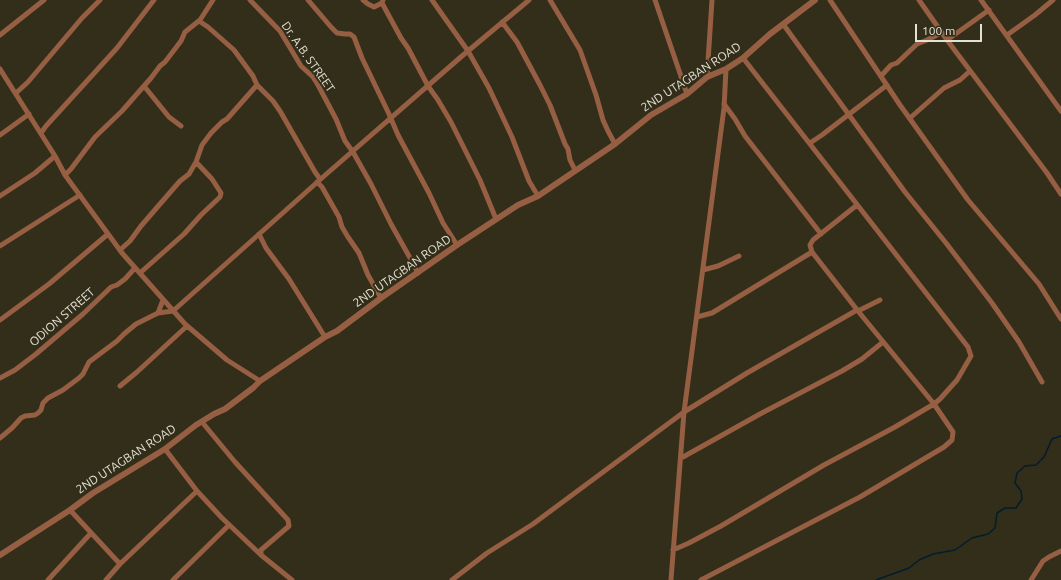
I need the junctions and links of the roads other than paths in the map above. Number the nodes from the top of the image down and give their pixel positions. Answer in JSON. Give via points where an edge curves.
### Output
{"nodes":[{"id":1,"x":44,"y":0,"type":"edge"},
{"id":2,"x":100,"y":0,"type":"edge"},
{"id":3,"x":154,"y":0,"type":"edge"},
{"id":4,"x":213,"y":0,"type":"edge"},
{"id":5,"x":250,"y":0,"type":"edge"},
{"id":6,"x":308,"y":0,"type":"edge"},
{"id":7,"x":363,"y":0,"type":"edge"},
{"id":8,"x":432,"y":0,"type":"edge"},
{"id":9,"x":529,"y":0,"type":"edge"},
{"id":10,"x":550,"y":0,"type":"edge"},
{"id":11,"x":655,"y":0,"type":"edge"},
{"id":12,"x":712,"y":0,"type":"edge"},
{"id":13,"x":815,"y":0,"type":"edge"},
{"id":14,"x":830,"y":0,"type":"edge"},
{"id":15,"x":919,"y":0,"type":"edge"},
{"id":16,"x":981,"y":0,"type":"edge"},
{"id":17,"x":1053,"y":0,"type":"edge"},
{"id":18,"x":383,"y":1,"type":"edge"},
{"id":19,"x":989,"y":10,"type":"junction"},
{"id":20,"x":199,"y":21,"type":"junction"},
{"id":21,"x":502,"y":22,"type":"junction"},
{"id":22,"x":783,"y":24,"type":"junction"},
{"id":23,"x":942,"y":33,"type":"junction"},
{"id":24,"x":1007,"y":35,"type":"junction"},
{"id":25,"x":0,"y":36,"type":"edge"},
{"id":26,"x":946,"y":40,"type":"junction"},
{"id":27,"x":468,"y":51,"type":"junction"},
{"id":28,"x":743,"y":58,"type":"junction"},
{"id":29,"x":0,"y":69,"type":"edge"},
{"id":30,"x":726,"y":69,"type":"junction"},
{"id":31,"x":970,"y":71,"type":"junction"},
{"id":32,"x":881,"y":76,"type":"junction"},
{"id":33,"x":0,"y":77,"type":"edge"},
{"id":34,"x":6,"y":78,"type":"junction"},
{"id":35,"x":707,"y":78,"type":"junction"},
{"id":36,"x":257,"y":85,"type":"junction"},
{"id":37,"x":887,"y":85,"type":"junction"},
{"id":38,"x":144,"y":86,"type":"junction"},
{"id":39,"x":428,"y":86,"type":"junction"},
{"id":40,"x":16,"y":93,"type":"junction"},
{"id":41,"x":687,"y":94,"type":"junction"},
{"id":42,"x":724,"y":104,"type":"junction"},
{"id":43,"x":1061,"y":111,"type":"edge"},
{"id":44,"x":29,"y":114,"type":"junction"},
{"id":45,"x":849,"y":114,"type":"junction"},
{"id":46,"x":391,"y":118,"type":"junction"},
{"id":47,"x":910,"y":118,"type":"junction"},
{"id":48,"x":181,"y":126,"type":"dead end"},
{"id":49,"x":41,"y":133,"type":"junction"},
{"id":50,"x":0,"y":135,"type":"edge"},
{"id":51,"x":810,"y":142,"type":"dead end"},
{"id":52,"x":615,"y":144,"type":"junction"},
{"id":53,"x":353,"y":152,"type":"junction"},
{"id":54,"x":55,"y":156,"type":"junction"},
{"id":55,"x":196,"y":162,"type":"junction"},
{"id":56,"x":575,"y":170,"type":"junction"},
{"id":57,"x":65,"y":174,"type":"junction"},
{"id":58,"x":319,"y":181,"type":"junction"},
{"id":59,"x":1061,"y":194,"type":"edge"},
{"id":60,"x":80,"y":195,"type":"junction"},
{"id":61,"x":0,"y":196,"type":"edge"},
{"id":62,"x":538,"y":196,"type":"junction"},
{"id":63,"x":857,"y":205,"type":"junction"},
{"id":64,"x":496,"y":219,"type":"junction"},
{"id":65,"x":108,"y":234,"type":"junction"},
{"id":66,"x":259,"y":234,"type":"junction"},
{"id":67,"x":821,"y":234,"type":"junction"},
{"id":68,"x":457,"y":245,"type":"junction"},
{"id":69,"x":0,"y":246,"type":"edge"},
{"id":70,"x":120,"y":250,"type":"junction"},
{"id":71,"x":812,"y":252,"type":"junction"},
{"id":72,"x":739,"y":256,"type":"dead end"},
{"id":73,"x":135,"y":268,"type":"junction"},
{"id":74,"x":703,"y":270,"type":"junction"},
{"id":75,"x":140,"y":273,"type":"junction"},
{"id":76,"x":418,"y":273,"type":"junction"},
{"id":77,"x":381,"y":298,"type":"junction"},
{"id":78,"x":163,"y":300,"type":"junction"},
{"id":79,"x":880,"y":300,"type":"dead end"},
{"id":80,"x":173,"y":311,"type":"junction"},
{"id":81,"x":858,"y":311,"type":"junction"},
{"id":82,"x":158,"y":313,"type":"junction"},
{"id":83,"x":697,"y":317,"type":"junction"},
{"id":84,"x":1061,"y":319,"type":"edge"},
{"id":85,"x":0,"y":320,"type":"edge"},
{"id":86,"x":187,"y":326,"type":"junction"},
{"id":87,"x":325,"y":337,"type":"junction"},
{"id":88,"x":883,"y":342,"type":"junction"},
{"id":89,"x":0,"y":378,"type":"edge"},
{"id":90,"x":260,"y":381,"type":"junction"},
{"id":91,"x":1042,"y":382,"type":"dead end"},
{"id":92,"x":120,"y":386,"type":"dead end"},
{"id":93,"x":934,"y":404,"type":"junction"},
{"id":94,"x":684,"y":412,"type":"junction"},
{"id":95,"x":202,"y":422,"type":"junction"},
{"id":96,"x":0,"y":438,"type":"edge"},
{"id":97,"x":165,"y":449,"type":"junction"},
{"id":98,"x":683,"y":457,"type":"dead end"},
{"id":99,"x":197,"y":491,"type":"junction"},
{"id":100,"x":70,"y":510,"type":"junction"},
{"id":101,"x":229,"y":525,"type":"junction"},
{"id":102,"x":91,"y":533,"type":"junction"},
{"id":103,"x":673,"y":550,"type":"junction"},
{"id":104,"x":1061,"y":551,"type":"edge"},
{"id":105,"x":0,"y":555,"type":"edge"},
{"id":106,"x":261,"y":555,"type":"junction"},
{"id":107,"x":120,"y":564,"type":"junction"},
{"id":108,"x":48,"y":580,"type":"edge"},
{"id":109,"x":106,"y":580,"type":"edge"},
{"id":110,"x":173,"y":580,"type":"edge"},
{"id":111,"x":292,"y":580,"type":"edge"},
{"id":112,"x":452,"y":580,"type":"edge"},
{"id":113,"x":671,"y":580,"type":"edge"},
{"id":114,"x":701,"y":580,"type":"edge"},
{"id":115,"x":1031,"y":580,"type":"edge"}],
"edges":[{"from":1,"to":25,"type":"street"},
{"from":2,"to":40,"type":"street"},
{"from":3,"to":49,"type":"street","via":[[117,48]]},
{"from":4,"to":20,"type":"street"},
{"from":5,"to":53,"type":"street","name":"Dr. A.B. STREET","via":[[280,31],[301,66],[313,77]]},
{"from":6,"to":46,"type":"street","via":[[337,33],[350,34],[354,37]]},
{"from":7,"to":18,"type":"street","via":[[374,7]]},
{"from":8,"to":27,"type":"street"},
{"from":9,"to":21,"type":"street"},
{"from":10,"to":52,"type":"street","via":[[580,50],[603,120]]},
{"from":11,"to":41,"type":"street"},
{"from":12,"to":35,"type":"street"},
{"from":13,"to":22,"type":"street","name":"2ND UTAGBAN ROAD"},
{"from":14,"to":32,"type":"street"},
{"from":15,"to":23,"type":"street"},
{"from":16,"to":19,"type":"street"},
{"from":17,"to":24,"type":"street"},
{"from":18,"to":39,"type":"street"},
{"from":19,"to":24,"type":"street"},
{"from":19,"to":26,"type":"street"},
{"from":20,"to":36,"type":"street","via":[[234,50]]},
{"from":20,"to":38,"type":"street","via":[[185,32],[181,41]]},
{"from":21,"to":27,"type":"street"},
{"from":21,"to":56,"type":"street","via":[[517,42],[550,105]]},
{"from":22,"to":28,"type":"street","name":"2ND UTAGBAN ROAD"},
{"from":22,"to":45,"type":"street"},
{"from":23,"to":26,"type":"street"},
{"from":23,"to":32,"type":"street","via":[[917,44]]},
{"from":24,"to":43,"type":"street"},
{"from":26,"to":31,"type":"street"},
{"from":27,"to":39,"type":"street"},
{"from":27,"to":62,"type":"street","via":[[502,113],[529,181]]},
{"from":28,"to":30,"type":"street","name":"2ND UTAGBAN ROAD"},
{"from":28,"to":63,"type":"street"},
{"from":29,"to":34,"type":"street"},
{"from":30,"to":35,"type":"street","name":"2ND UTAGBAN ROAD"},
{"from":30,"to":42,"type":"street"},
{"from":31,"to":47,"type":"street","via":[[960,80],[944,88]]},
{"from":31,"to":59,"type":"street"},
{"from":32,"to":37,"type":"street"},
{"from":33,"to":34,"type":"street"},
{"from":34,"to":40,"type":"street"},
{"from":35,"to":41,"type":"street","name":"2ND UTAGBAN ROAD"},
{"from":36,"to":55,"type":"street","via":[[211,133],[202,145]]},
{"from":36,"to":58,"type":"street","via":[[280,111]]},
{"from":37,"to":45,"type":"street"},
{"from":37,"to":47,"type":"street"},
{"from":38,"to":48,"type":"street","via":[[169,117]]},
{"from":38,"to":57,"type":"street","via":[[95,137]]},
{"from":39,"to":46,"type":"street"},
{"from":39,"to":64,"type":"street","via":[[451,122]]},
{"from":40,"to":44,"type":"street"},
{"from":41,"to":52,"type":"street","name":"2ND UTAGBAN ROAD","via":[[651,114]]},
{"from":42,"to":67,"type":"street","via":[[745,136]]},
{"from":42,"to":74,"type":"street"},
{"from":44,"to":49,"type":"street"},
{"from":44,"to":50,"type":"street"},
{"from":45,"to":51,"type":"street"},
{"from":45,"to":91,"type":"street","via":[[992,303]]},
{"from":46,"to":53,"type":"street"},
{"from":46,"to":68,"type":"street","via":[[443,223]]},
{"from":47,"to":84,"type":"street","via":[[968,200],[1039,284]]},
{"from":49,"to":54,"type":"street"},
{"from":52,"to":56,"type":"street","name":"2ND UTAGBAN ROAD"},
{"from":53,"to":58,"type":"street"},
{"from":53,"to":76,"type":"street","name":"Dr. A.B. STREET"},
{"from":54,"to":57,"type":"street"},
{"from":54,"to":61,"type":"street"},
{"from":55,"to":70,"type":"street","via":[[189,174]]},
{"from":55,"to":75,"type":"street","via":[[212,179],[221,193],[220,197],[184,234]]},
{"from":56,"to":62,"type":"street","name":"2ND UTAGBAN ROAD"},
{"from":57,"to":60,"type":"street"},
{"from":58,"to":66,"type":"street"},
{"from":58,"to":77,"type":"street"},
{"from":60,"to":65,"type":"street"},
{"from":60,"to":69,"type":"street"},
{"from":62,"to":64,"type":"street","name":"2ND UTAGBAN ROAD"},
{"from":63,"to":67,"type":"street"},
{"from":63,"to":93,"type":"street","via":[[968,347],[971,356],[957,380]]},
{"from":64,"to":68,"type":"street","name":"2ND UTAGBAN ROAD"},
{"from":65,"to":70,"type":"street"},
{"from":65,"to":85,"type":"street","via":[[49,284]]},
{"from":66,"to":80,"type":"street"},
{"from":66,"to":87,"type":"street"},
{"from":67,"to":71,"type":"street","via":[[810,245]]},
{"from":68,"to":76,"type":"street","name":"2ND UTAGBAN ROAD"},
{"from":70,"to":73,"type":"street"},
{"from":71,"to":81,"type":"street"},
{"from":71,"to":83,"type":"street","via":[[712,313]]},
{"from":72,"to":74,"type":"street"},
{"from":73,"to":75,"type":"street"},
{"from":73,"to":89,"type":"street","name":"ODION STREET","via":[[36,354]]},
{"from":74,"to":83,"type":"street"},
{"from":75,"to":78,"type":"street"},
{"from":76,"to":77,"type":"street","name":"2ND UTAGBAN ROAD"},
{"from":77,"to":87,"type":"street","name":"2ND UTAGBAN ROAD"},
{"from":78,"to":80,"type":"street"},
{"from":78,"to":82,"type":"street"},
{"from":79,"to":81,"type":"street"},
{"from":80,"to":82,"type":"street"},
{"from":80,"to":86,"type":"street"},
{"from":81,"to":88,"type":"street"},
{"from":81,"to":94,"type":"street","via":[[747,373]]},
{"from":82,"to":96,"type":"street","via":[[136,324],[89,362],[79,378],[48,398],[38,413],[24,416]]},
{"from":83,"to":94,"type":"street"},
{"from":86,"to":90,"type":"street","via":[[227,360]]},
{"from":86,"to":92,"type":"street"},
{"from":87,"to":90,"type":"street","name":"2ND UTAGBAN ROAD"},
{"from":88,"to":93,"type":"street"},
{"from":88,"to":98,"type":"street","via":[[842,371]]},
{"from":90,"to":95,"type":"street","name":"2ND UTAGBAN ROAD","via":[[225,409]]},
{"from":93,"to":103,"type":"street"},
{"from":93,"to":114,"type":"street","via":[[953,432],[952,440],[944,447],[860,497]]},
{"from":94,"to":103,"type":"street"},
{"from":94,"to":112,"type":"street","via":[[533,524],[487,552]]},
{"from":95,"to":97,"type":"street","name":"2ND UTAGBAN ROAD"},
{"from":95,"to":106,"type":"street","via":[[288,520],[289,526],[261,550]]},
{"from":97,"to":99,"type":"street"},
{"from":97,"to":100,"type":"street","name":"2ND UTAGBAN ROAD"},
{"from":99,"to":101,"type":"street"},
{"from":99,"to":107,"type":"street"},
{"from":100,"to":102,"type":"street"},
{"from":100,"to":105,"type":"street","name":"2ND UTAGBAN ROAD"},
{"from":101,"to":106,"type":"street"},
{"from":101,"to":110,"type":"street"},
{"from":102,"to":107,"type":"street"},
{"from":102,"to":108,"type":"street"},
{"from":103,"to":113,"type":"street"},
{"from":104,"to":115,"type":"street","via":[[1043,561]]},
{"from":106,"to":111,"type":"street"},
{"from":107,"to":109,"type":"street"}]}
